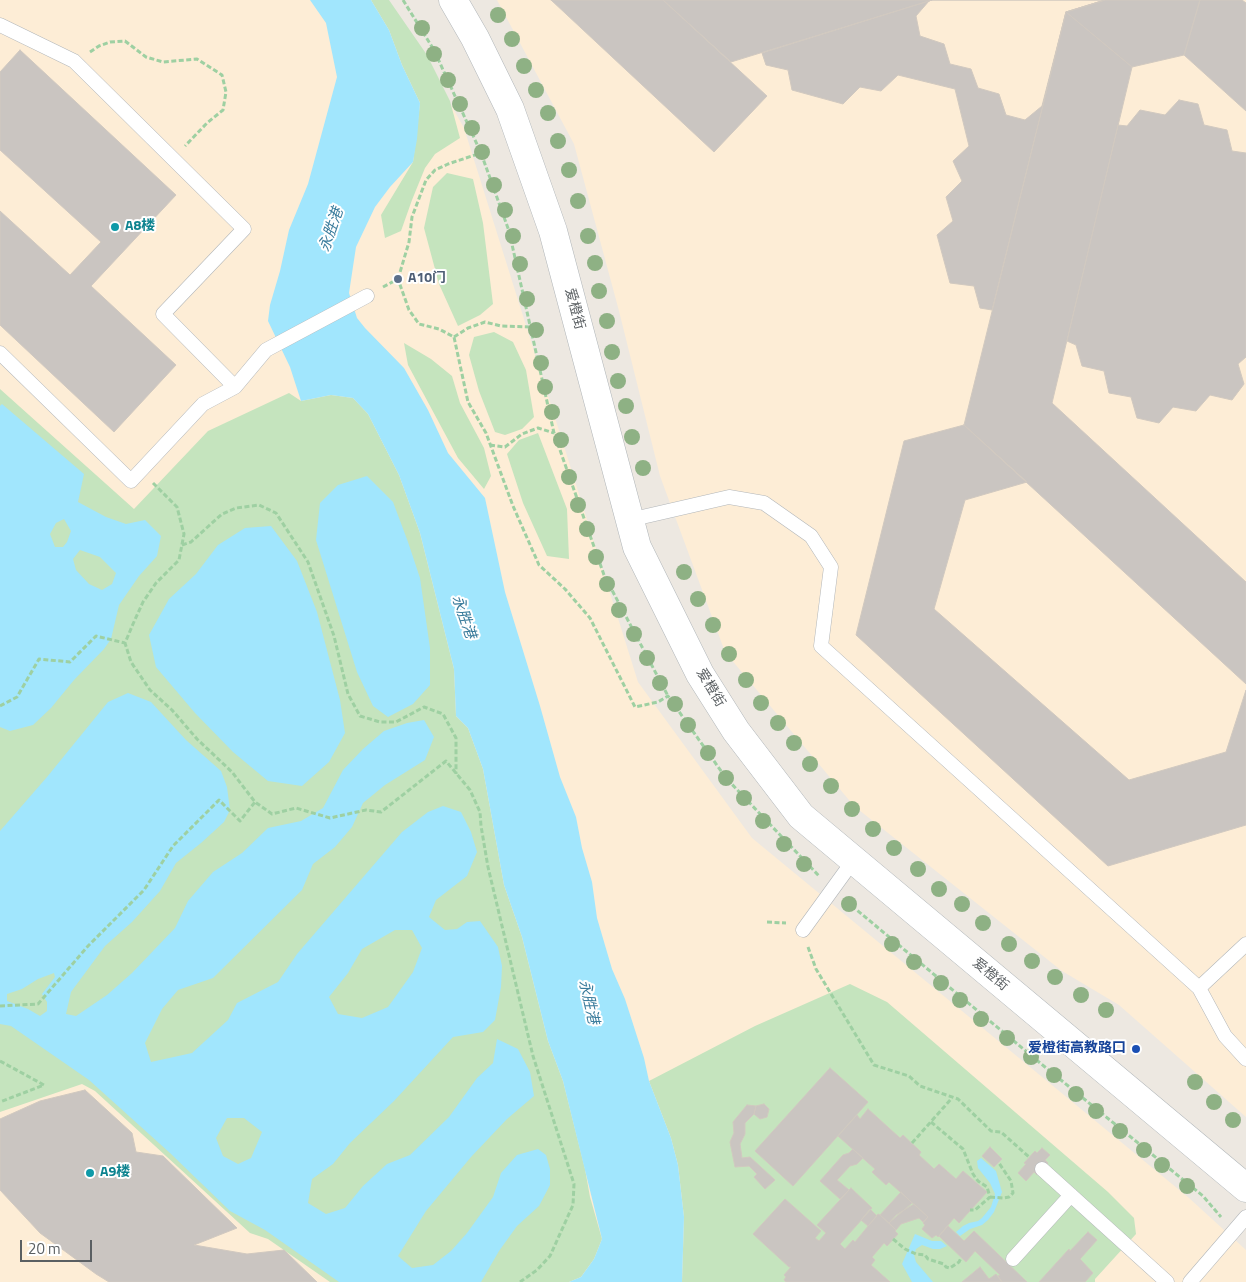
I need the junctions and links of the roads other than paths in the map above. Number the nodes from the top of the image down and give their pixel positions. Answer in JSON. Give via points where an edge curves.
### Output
{"nodes":[{"id":1,"x":453,"y":0,"type":"edge"},
{"id":2,"x":0,"y":25,"type":"edge"},
{"id":3,"x":367,"y":296,"type":"dead end"},
{"id":4,"x":0,"y":353,"type":"edge"},
{"id":5,"x":235,"y":387,"type":"junction"},
{"id":6,"x":630,"y":520,"type":"junction"},
{"id":7,"x":853,"y":861,"type":"junction"},
{"id":8,"x":803,"y":930,"type":"road end"},
{"id":9,"x":1246,"y":944,"type":"edge"},
{"id":10,"x":1199,"y":988,"type":"junction"},
{"id":11,"x":1246,"y":1059,"type":"edge"},
{"id":12,"x":1042,"y":1169,"type":"dead end"},
{"id":13,"x":1246,"y":1188,"type":"edge"},
{"id":14,"x":1071,"y":1195,"type":"junction"},
{"id":15,"x":1246,"y":1217,"type":"edge"},
{"id":16,"x":1013,"y":1259,"type":"dead end"},
{"id":17,"x":1167,"y":1282,"type":"edge"},
{"id":18,"x":1190,"y":1282,"type":"edge"}],
"edges":[{"from":1,"to":6,"type":"street","name":"爱橙街","via":[[510,109],[553,231]]},
{"from":2,"to":5,"type":"lane","via":[[74,61],[244,230],[163,314]]},
{"from":3,"to":5,"type":"lane","via":[[266,350]]},
{"from":4,"to":5,"type":"lane","via":[[131,481],[203,404]]},
{"from":6,"to":7,"type":"street","name":"爱橙街","via":[[636,547],[696,666],[736,731],[801,816]]},
{"from":6,"to":10,"type":"lane","via":[[729,496],[764,503],[811,536],[831,567],[821,646]]},
{"from":7,"to":8,"type":"lane"},
{"from":7,"to":13,"type":"street","name":"爱橙街"},
{"from":9,"to":10,"type":"lane"},
{"from":10,"to":11,"type":"lane","via":[[1224,1036]]},
{"from":12,"to":14,"type":"lane"},
{"from":14,"to":16,"type":"lane"},
{"from":14,"to":17,"type":"lane"},
{"from":15,"to":18,"type":"lane"}]}
